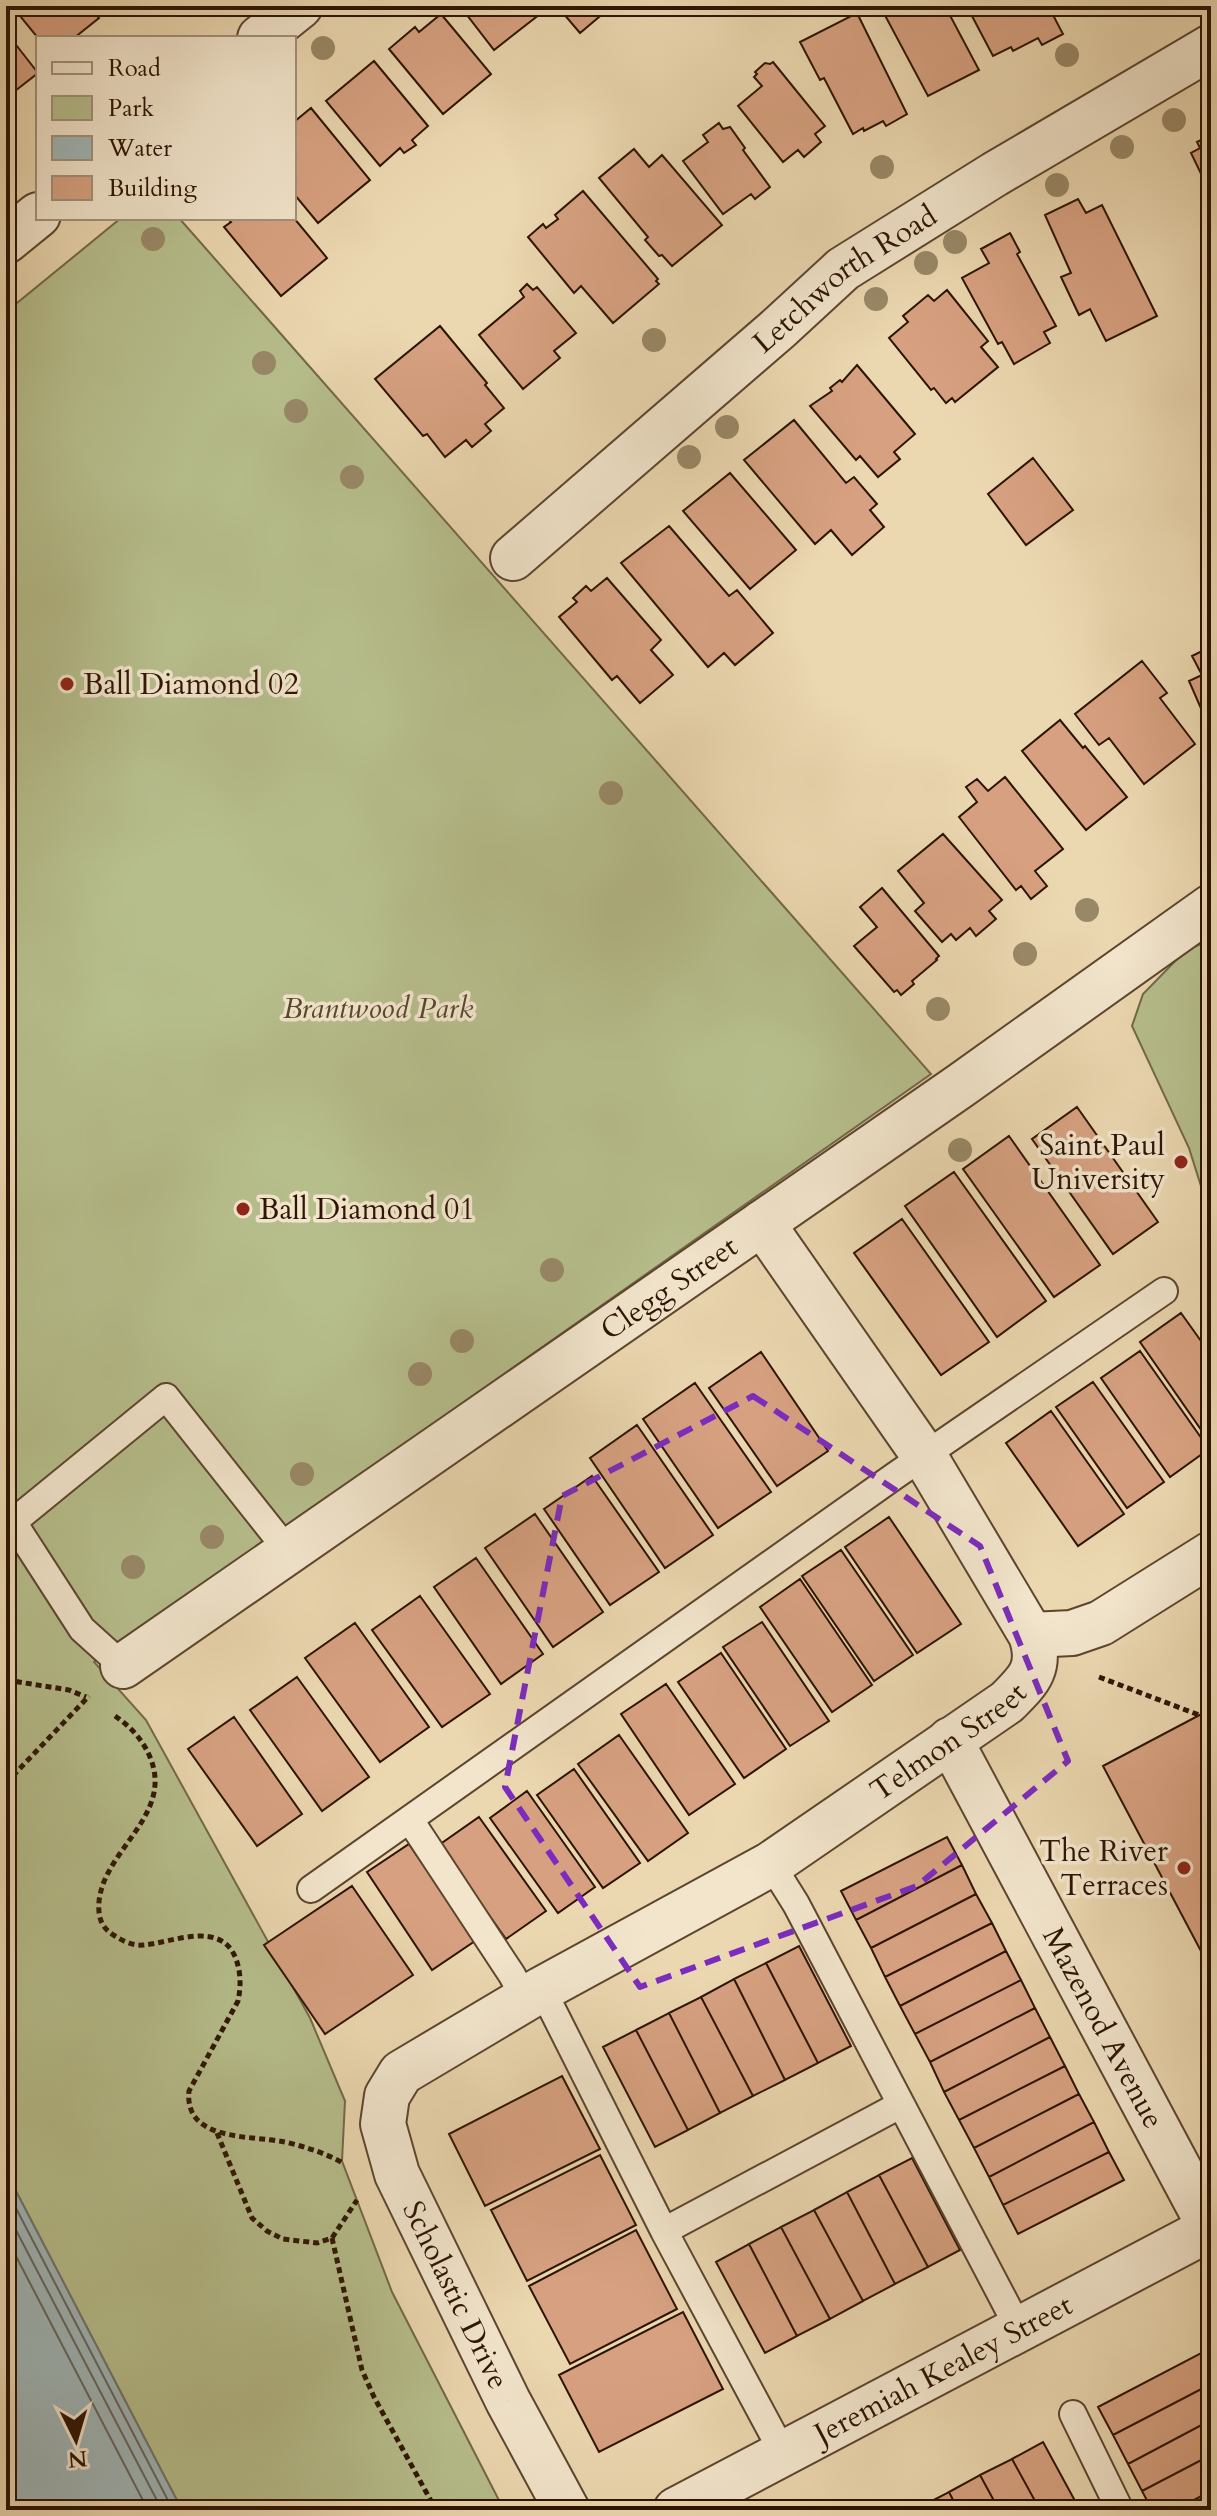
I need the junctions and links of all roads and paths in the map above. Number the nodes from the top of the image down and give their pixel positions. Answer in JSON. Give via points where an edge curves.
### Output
{"nodes":[{"id":1,"x":300,"y":6,"type":"edge"},
{"id":2,"x":262,"y":36,"type":"edge"},
{"id":3,"x":1211,"y":47,"type":"edge"},
{"id":4,"x":36,"y":217,"type":"edge"},
{"id":5,"x":6,"y":241,"type":"edge"},
{"id":6,"x":513,"y":558,"type":"dead end"},
{"id":7,"x":1211,"y":907,"type":"edge"},
{"id":8,"x":762,"y":1223,"type":"junction"},
{"id":9,"x":1164,"y":1291,"type":"dead end"},
{"id":10,"x":925,"y":1457,"type":"junction"},
{"id":11,"x":288,"y":1551,"type":"junction"},
{"id":12,"x":1211,"y":1554,"type":"edge"},
{"id":13,"x":1031,"y":1635,"type":"junction"},
{"id":14,"x":123,"y":1666,"type":"joint"},
{"id":15,"x":1088,"y":1673,"type":"dead end"},
{"id":16,"x":6,"y":1680,"type":"edge"},
{"id":17,"x":87,"y":1698,"type":"junction"},
{"id":18,"x":98,"y":1705,"type":"dead end"},
{"id":19,"x":110,"y":1712,"type":"dead end"},
{"id":20,"x":1199,"y":1715,"type":"dead end"},
{"id":21,"x":950,"y":1740,"type":"junction"},
{"id":22,"x":6,"y":1783,"type":"edge"},
{"id":23,"x":410,"y":1820,"type":"junction"},
{"id":24,"x":771,"y":1864,"type":"junction"},
{"id":25,"x":311,"y":1889,"type":"dead end"},
{"id":26,"x":534,"y":1994,"type":"junction"},
{"id":27,"x":401,"y":2073,"type":"joint"},
{"id":28,"x":900,"y":2105,"type":"junction"},
{"id":29,"x":216,"y":2132,"type":"junction"},
{"id":30,"x":382,"y":2179,"type":"junction"},
{"id":31,"x":1211,"y":2229,"type":"edge"},
{"id":32,"x":664,"y":2231,"type":"junction"},
{"id":33,"x":332,"y":2238,"type":"junction"},
{"id":34,"x":1019,"y":2329,"type":"junction"},
{"id":35,"x":1073,"y":2414,"type":"dead end"},
{"id":36,"x":783,"y":2453,"type":"junction"},
{"id":37,"x":436,"y":2510,"type":"edge"},
{"id":38,"x":567,"y":2510,"type":"edge"},
{"id":39,"x":676,"y":2510,"type":"edge"},
{"id":40,"x":1120,"y":2510,"type":"edge"}],
"edges":[{"from":1,"to":2,"type":"street"},
{"from":3,"to":6,"type":"street","name":"Letchworth Road","via":[[843,269]]},
{"from":4,"to":5,"type":"street"},
{"from":7,"to":8,"type":"street","name":"Clegg Street"},
{"from":8,"to":10,"type":"street","name":"Telmon Street"},
{"from":8,"to":11,"type":"street","name":"Clegg Street"},
{"from":9,"to":10,"type":"lane"},
{"from":10,"to":13,"type":"street","name":"Telmon Street"},
{"from":10,"to":23,"type":"lane"},
{"from":11,"to":14,"type":"street","name":"Clegg Street"},
{"from":11,"to":14,"type":"lane","via":[[166,1397],[13,1522],[82,1629]]},
{"from":12,"to":13,"type":"street","via":[[1101,1623],[1072,1633]]},
{"from":13,"to":21,"type":"street","name":"Telmon Street","via":[[1036,1649],[1031,1678],[1007,1702]]},
{"from":15,"to":20,"type":"path"},
{"from":16,"to":17,"type":"path"},
{"from":17,"to":18,"type":"path"},
{"from":17,"to":22,"type":"path"},
{"from":19,"to":29,"type":"path","via":[[146,1748],[156,1783],[154,1799],[101,1891],[104,1929],[140,1946],[212,1937],[232,1950],[238,1963],[238,2001],[189,2091],[191,2111]]},
{"from":21,"to":24,"type":"street","name":"Telmon Street"},
{"from":21,"to":31,"type":"street","name":"Mazenod Avenue"},
{"from":23,"to":25,"type":"lane"},
{"from":23,"to":26,"type":"lane","via":[[512,1975]]},
{"from":24,"to":26,"type":"street","name":"Telmon Street"},
{"from":24,"to":28,"type":"lane"},
{"from":26,"to":27,"type":"street","name":"Telmon Street"},
{"from":26,"to":32,"type":"lane"},
{"from":27,"to":30,"type":"street","name":"Scholastic Drive","via":[[387,2096]]},
{"from":28,"to":32,"type":"lane"},
{"from":28,"to":34,"type":"lane"},
{"from":29,"to":30,"type":"path","via":[[324,2153]]},
{"from":29,"to":33,"type":"path","via":[[252,2218],[283,2239],[317,2243]]},
{"from":30,"to":33,"type":"path"},
{"from":30,"to":38,"type":"street","name":"Scholastic Drive"},
{"from":31,"to":34,"type":"street","name":"Jeremiah Kealey Street"},
{"from":32,"to":36,"type":"lane"},
{"from":33,"to":37,"type":"path","via":[[362,2370]]},
{"from":34,"to":36,"type":"street","name":"Jeremiah Kealey Street"},
{"from":35,"to":40,"type":"lane"},
{"from":36,"to":39,"type":"street","name":"Jeremiah Kealey Street"}]}
